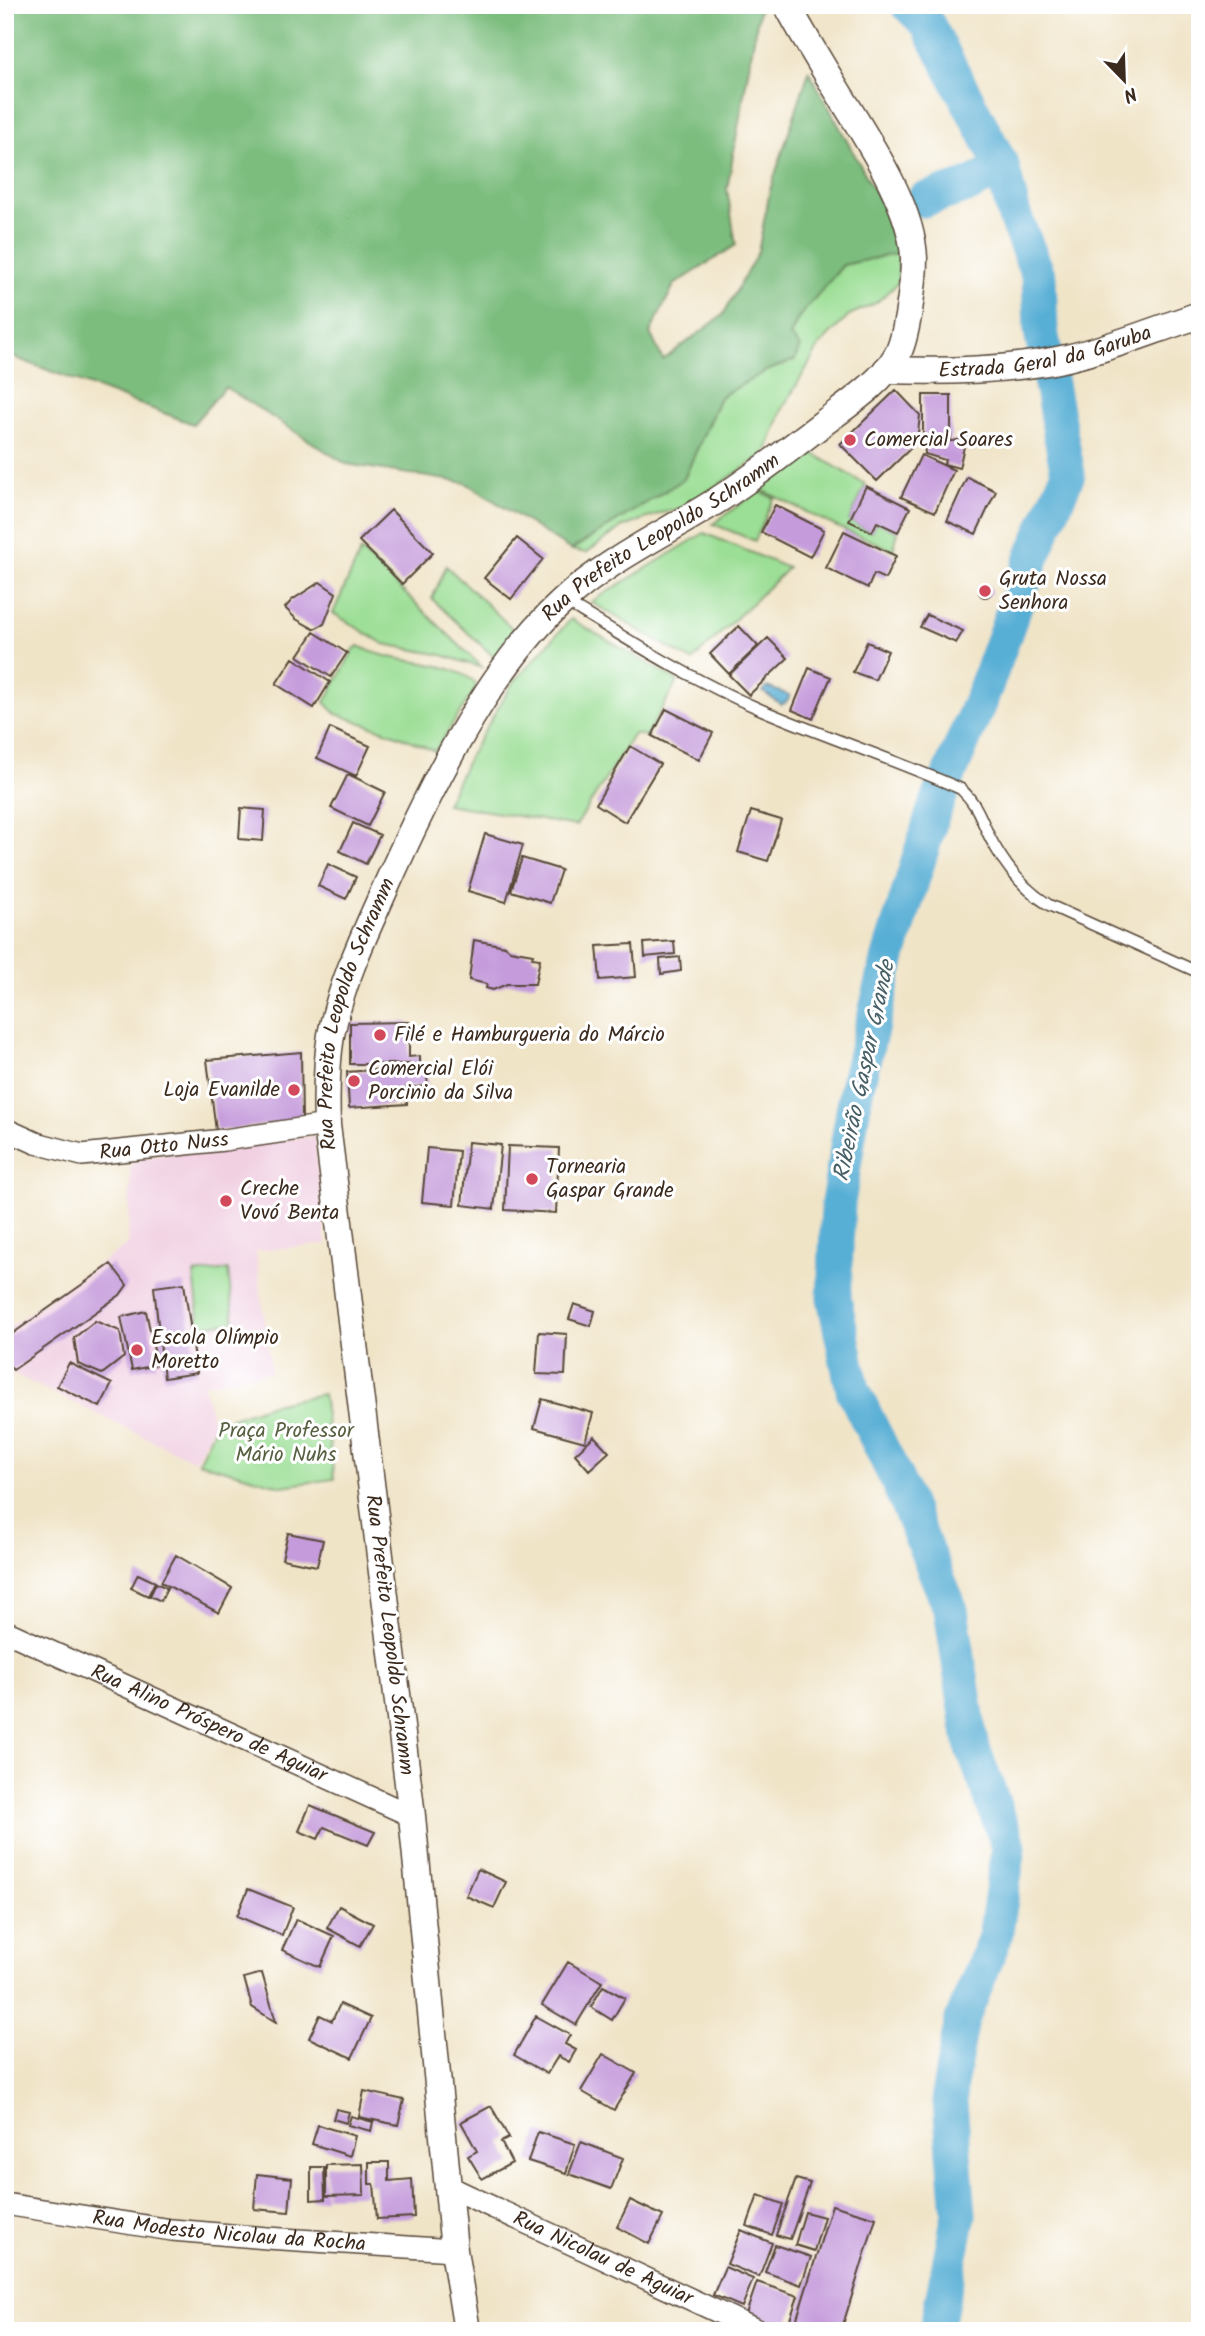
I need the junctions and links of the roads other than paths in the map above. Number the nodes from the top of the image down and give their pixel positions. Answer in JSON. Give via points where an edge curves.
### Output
{"nodes":[{"id":1,"x":787,"y":5,"type":"edge"},
{"id":2,"x":1200,"y":315,"type":"edge"},
{"id":3,"x":886,"y":370,"type":"junction"},
{"id":4,"x":563,"y":600,"type":"junction"},
{"id":5,"x":1200,"y":974,"type":"edge"},
{"id":6,"x":327,"y":1125,"type":"junction"},
{"id":7,"x":5,"y":1129,"type":"edge"},
{"id":8,"x":5,"y":1630,"type":"edge"},
{"id":9,"x":412,"y":1816,"type":"junction"},
{"id":10,"x":447,"y":2186,"type":"junction"},
{"id":11,"x":5,"y":2204,"type":"edge"},
{"id":12,"x":454,"y":2250,"type":"junction"},
{"id":13,"x":467,"y":2331,"type":"edge"},
{"id":14,"x":760,"y":2331,"type":"edge"}],
"edges":[{"from":1,"to":3,"type":"street","name":"Rua Prefeito Leopoldo Schramm","via":[[882,164],[912,242],[914,261],[903,342]]},
{"from":2,"to":3,"type":"street","name":"Estrada Geral da Garuba","via":[[1047,362],[958,370]]},
{"from":3,"to":4,"type":"street","name":"Rua Prefeito Leopoldo Schramm","via":[[718,500],[608,566]]},
{"from":4,"to":5,"type":"lane","via":[[714,688],[961,789],[973,800],[993,844],[1013,873],[1037,897]]},
{"from":4,"to":6,"type":"street","name":"Rua Prefeito Leopoldo Schramm","via":[[509,662],[460,739],[401,854],[350,968],[332,1033],[326,1076]]},
{"from":6,"to":7,"type":"street","name":"Rua Otto Nuss","via":[[82,1155]]},
{"from":6,"to":9,"type":"street","name":"Rua Prefeito Leopoldo Schramm"},
{"from":8,"to":9,"type":"street","name":"Rua Alino Próspero de Aguiar"},
{"from":9,"to":10,"type":"street","name":"Rua Prefeito Leopoldo Schramm"},
{"from":10,"to":12,"type":"street","name":"Rua Prefeito Leopoldo Schramm"},
{"from":10,"to":14,"type":"street","name":"Rua Nicolau de Aguiar"},
{"from":11,"to":12,"type":"street","name":"Rua Modesto Nicolau da Rocha","via":[[186,2231]]},
{"from":12,"to":13,"type":"street","name":"Rua Prefeito Leopoldo Schramm"}]}
